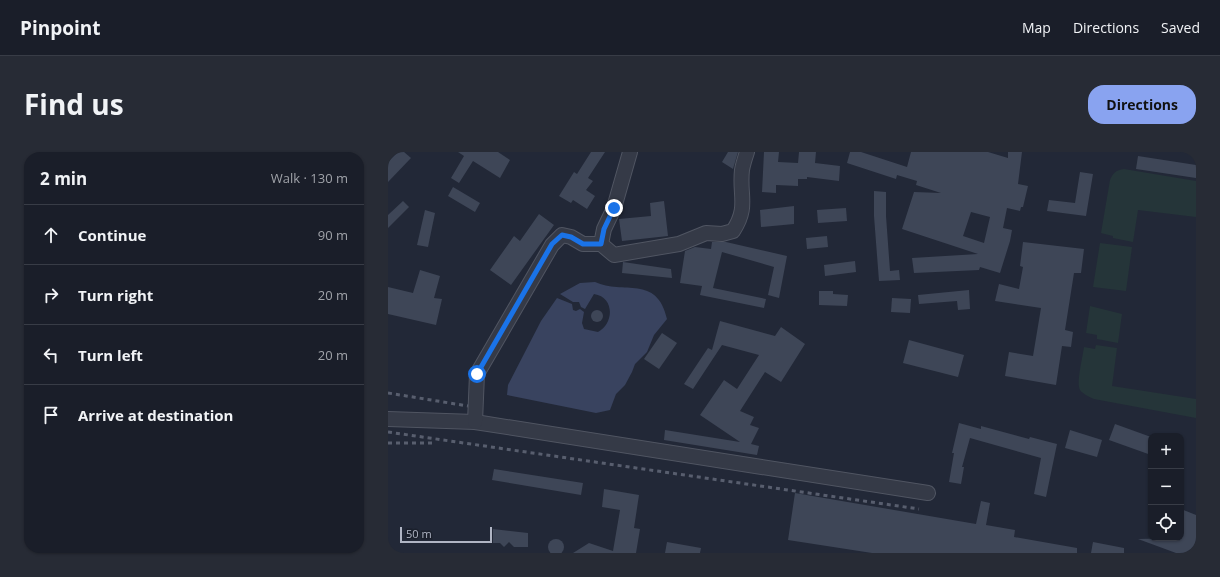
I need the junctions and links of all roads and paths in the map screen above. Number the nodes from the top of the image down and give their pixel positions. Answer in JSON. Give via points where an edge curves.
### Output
{"nodes":[{"id":1,"x":630,"y":152,"type":"edge"},
{"id":2,"x":747,"y":152,"type":"edge"},
{"id":3,"x":601,"y":244,"type":"junction"},
{"id":4,"x":388,"y":419,"type":"edge"},
{"id":5,"x":475,"y":422,"type":"junction"},
{"id":6,"x":928,"y":493,"type":"dead end"}],
"edges":[{"from":1,"to":3,"type":"street"},
{"from":2,"to":3,"type":"street","via":[[742,171],[743,206],[740,220],[733,231],[722,234],[706,233],[679,244],[614,255]]},
{"from":3,"to":5,"type":"street","via":[[583,244],[562,235],[552,244],[477,374]]},
{"from":4,"to":5,"type":"street"},
{"from":5,"to":6,"type":"street"}]}
